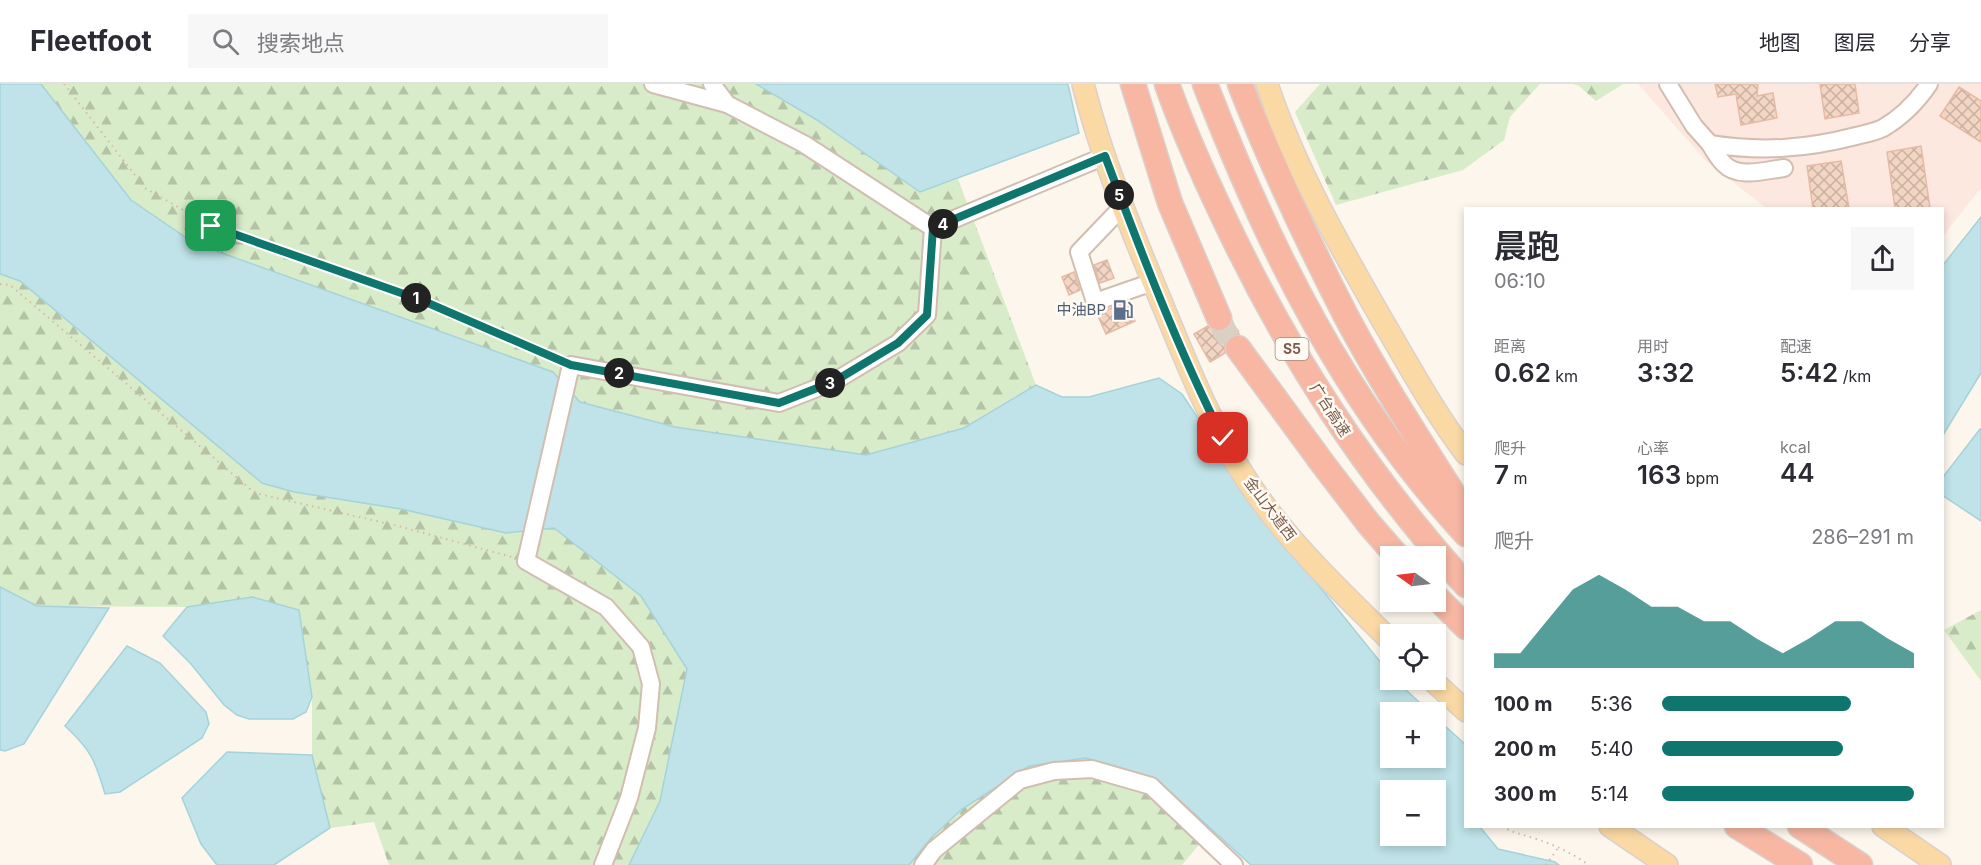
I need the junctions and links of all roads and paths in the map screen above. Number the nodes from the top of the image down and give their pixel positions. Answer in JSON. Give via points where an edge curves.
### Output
{"nodes":[{"id":1,"x":64,"y":84,"type":"edge"},
{"id":2,"x":653,"y":84,"type":"edge"},
{"id":3,"x":712,"y":84,"type":"edge"},
{"id":4,"x":1083,"y":84,"type":"edge"},
{"id":5,"x":1132,"y":84,"type":"edge"},
{"id":6,"x":1167,"y":84,"type":"edge"},
{"id":7,"x":1205,"y":84,"type":"edge"},
{"id":8,"x":1240,"y":84,"type":"edge"},
{"id":9,"x":1267,"y":84,"type":"edge"},
{"id":10,"x":1668,"y":84,"type":"edge"},
{"id":11,"x":1929,"y":84,"type":"edge"},
{"id":12,"x":728,"y":104,"type":"junction"},
{"id":13,"x":1710,"y":144,"type":"junction"},
{"id":14,"x":1105,"y":156,"type":"junction"},
{"id":15,"x":1784,"y":168,"type":"dead end"},
{"id":16,"x":1123,"y":206,"type":"junction"},
{"id":17,"x":933,"y":228,"type":"junction"},
{"id":18,"x":1153,"y":282,"type":"junction"},
{"id":19,"x":0,"y":284,"type":"edge"},
{"id":20,"x":1219,"y":318,"type":"tunnel mouth"},
{"id":21,"x":1238,"y":348,"type":"tunnel mouth"},
{"id":22,"x":571,"y":365,"type":"junction"},
{"id":23,"x":1464,"y":451,"type":"edge"},
{"id":24,"x":1464,"y":511,"type":"edge"},
{"id":25,"x":1464,"y":532,"type":"edge"},
{"id":26,"x":1388,"y":546,"type":"edge"},
{"id":27,"x":526,"y":561,"type":"junction"},
{"id":28,"x":1464,"y":583,"type":"edge"},
{"id":29,"x":1446,"y":607,"type":"edge"},
{"id":30,"x":1464,"y":625,"type":"edge"},
{"id":31,"x":1380,"y":630,"type":"edge"},
{"id":32,"x":1443,"y":690,"type":"edge"},
{"id":33,"x":1464,"y":709,"type":"edge"},
{"id":34,"x":1505,"y":828,"type":"edge"},
{"id":35,"x":1613,"y":828,"type":"edge"},
{"id":36,"x":1740,"y":828,"type":"edge"},
{"id":37,"x":1803,"y":828,"type":"edge"},
{"id":38,"x":1886,"y":828,"type":"edge"},
{"id":39,"x":1558,"y":848,"type":"junction"},
{"id":40,"x":603,"y":865,"type":"edge"},
{"id":41,"x":923,"y":865,"type":"edge"},
{"id":42,"x":1234,"y":865,"type":"edge"},
{"id":43,"x":1546,"y":865,"type":"edge"},
{"id":44,"x":1590,"y":865,"type":"edge"},
{"id":45,"x":1667,"y":865,"type":"edge"},
{"id":46,"x":1800,"y":865,"type":"edge"},
{"id":47,"x":1860,"y":865,"type":"edge"},
{"id":48,"x":1940,"y":865,"type":"edge"}],
"edges":[{"from":1,"to":22,"type":"path","via":[[145,188],[211,226],[421,300]]},
{"from":2,"to":12,"type":"street"},
{"from":3,"to":12,"type":"street"},
{"from":4,"to":14,"type":"main road","name":"金山大道西"},
{"from":5,"to":20,"type":"highway","via":[[1170,203]]},
{"from":6,"to":28,"type":"highway","name":"广台高速","number":"S5","via":[[1207,182],[1286,339],[1346,435],[1394,501]]},
{"from":7,"to":25,"type":"highway","number":"S5","via":[[1244,181],[1330,352],[1390,441]]},
{"from":8,"to":24,"type":"highway","via":[[1346,315]]},
{"from":9,"to":23,"type":"main road","via":[[1316,199],[1351,266]]},
{"from":10,"to":13,"type":"street"},
{"from":11,"to":13,"type":"street","via":[[1906,112],[1881,129],[1781,149]]},
{"from":12,"to":17,"type":"street","via":[[804,144]]},
{"from":13,"to":15,"type":"street","via":[[1725,166],[1735,171]]},
{"from":14,"to":16,"type":"main road","name":"金山大道西"},
{"from":14,"to":17,"type":"street"},
{"from":16,"to":18,"type":"main road","name":"金山大道西"},
{"from":16,"to":18,"type":"street","via":[[1079,252],[1095,302]]},
{"from":17,"to":22,"type":"street","via":[[927,315],[898,343],[835,381],[779,403]]},
{"from":18,"to":31,"type":"main road","name":"金山大道西","via":[[1214,420],[1247,481],[1281,528]]},
{"from":19,"to":27,"type":"path","via":[[10,285],[255,494],[398,526]]},
{"from":21,"to":26,"type":"highway","via":[[1329,473]]},
{"from":22,"to":27,"type":"street"},
{"from":27,"to":40,"type":"street","via":[[606,607],[641,647],[651,684],[647,728],[632,788]]},
{"from":29,"to":30,"type":"highway"},
{"from":32,"to":33,"type":"main road"},
{"from":34,"to":39,"type":"path"},
{"from":35,"to":45,"type":"main road"},
{"from":36,"to":46,"type":"highway"},
{"from":37,"to":47,"type":"highway"},
{"from":38,"to":48,"type":"main road"},
{"from":39,"to":43,"type":"path"},
{"from":39,"to":44,"type":"path"},
{"from":41,"to":42,"type":"street","via":[[934,850],[1020,780],[1054,771],[1092,769],[1151,786]]}]}
